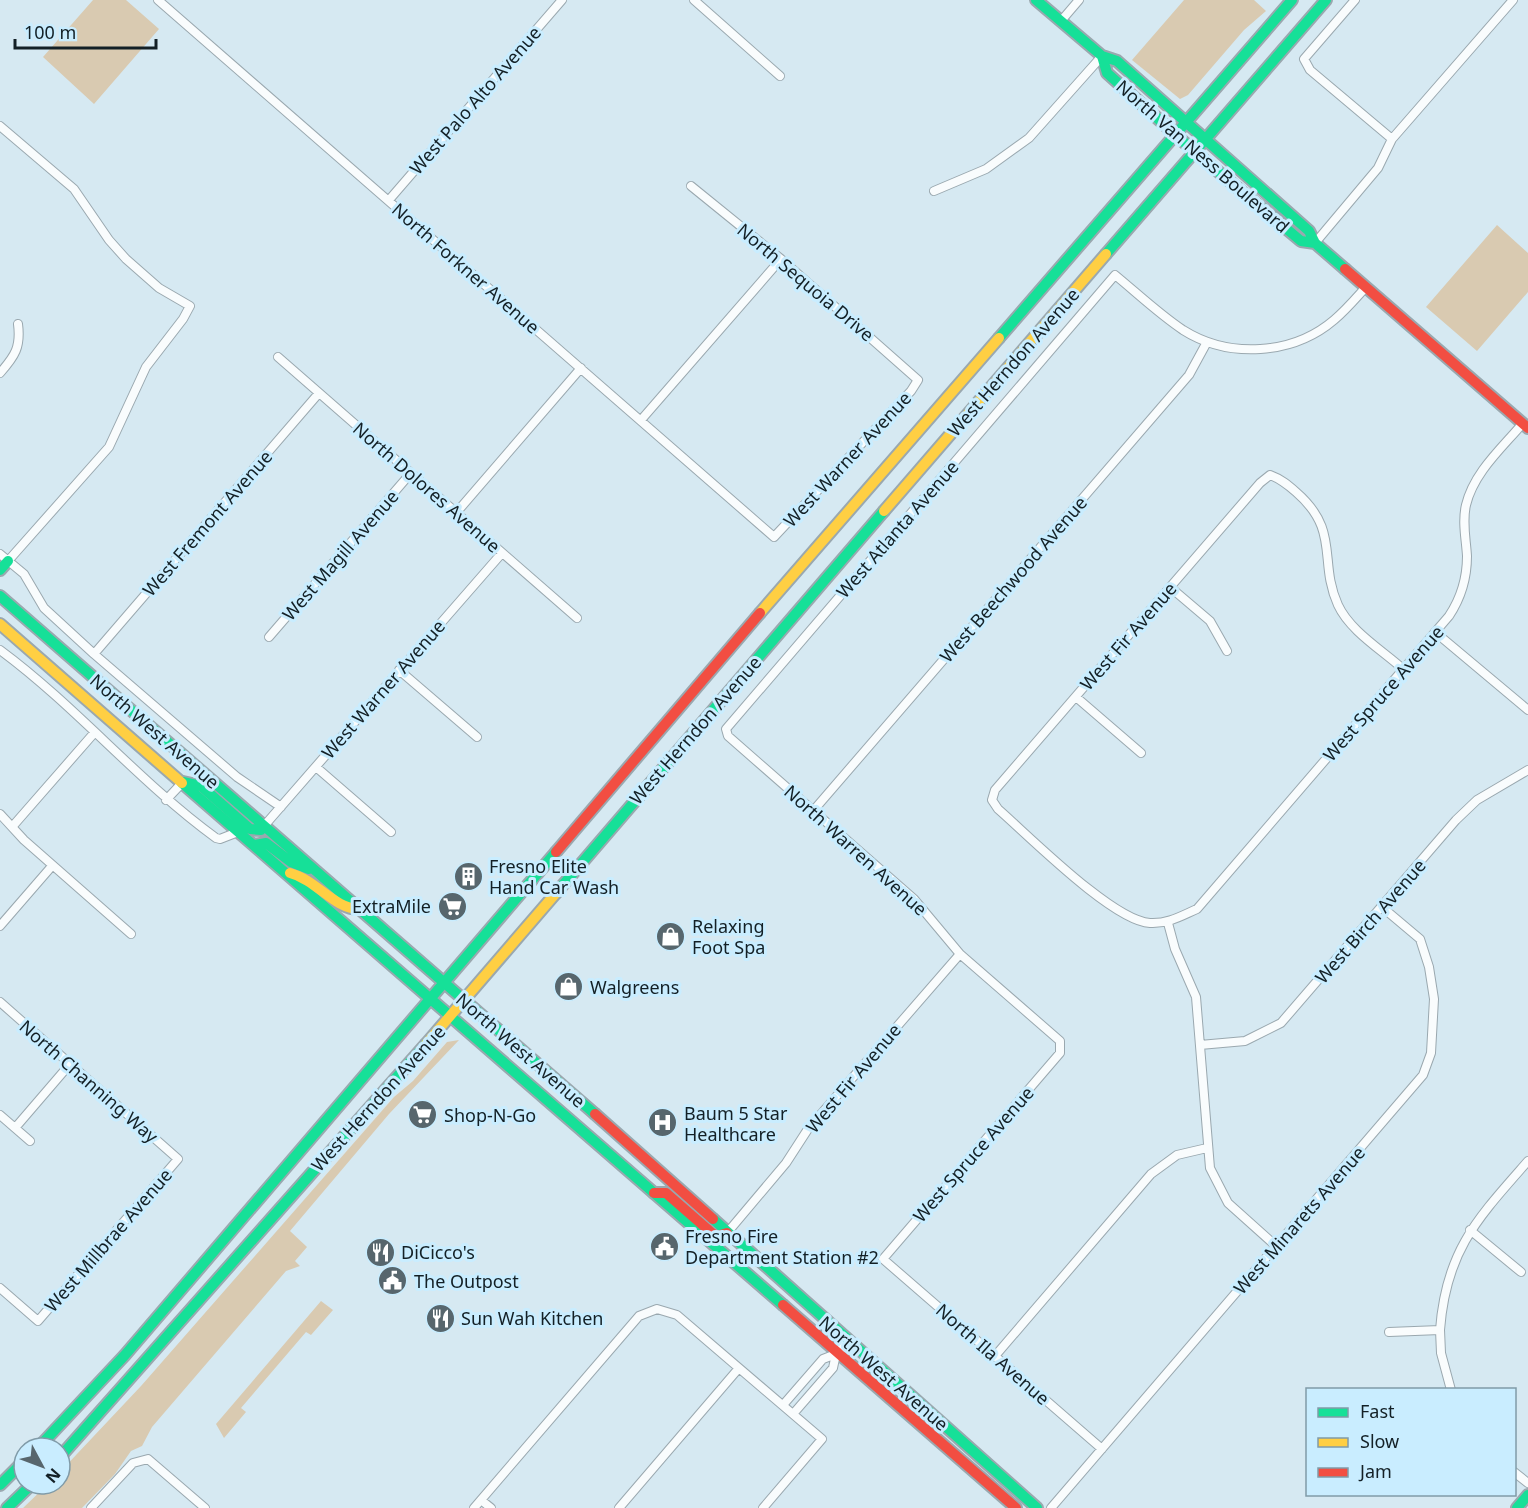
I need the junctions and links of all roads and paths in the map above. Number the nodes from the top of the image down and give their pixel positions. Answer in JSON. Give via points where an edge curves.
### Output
{"nodes":[{"id":1,"x":159,"y":0,"type":"edge"},
{"id":2,"x":562,"y":0,"type":"edge"},
{"id":3,"x":694,"y":0,"type":"edge"},
{"id":4,"x":1036,"y":0,"type":"edge"},
{"id":5,"x":1079,"y":0,"type":"edge"},
{"id":6,"x":1292,"y":0,"type":"edge"},
{"id":7,"x":1326,"y":0,"type":"edge"},
{"id":8,"x":1355,"y":0,"type":"edge"},
{"id":9,"x":1513,"y":0,"type":"edge"},
{"id":10,"x":1061,"y":21,"type":"junction"},
{"id":11,"x":1102,"y":56,"type":"junction"},
{"id":12,"x":780,"y":76,"type":"dead end"},
{"id":13,"x":1186,"y":122,"type":"junction"},
{"id":14,"x":0,"y":126,"type":"edge"},
{"id":15,"x":1176,"y":134,"type":"junction"},
{"id":16,"x":1392,"y":139,"type":"junction"},
{"id":17,"x":1206,"y":140,"type":"junction"},
{"id":18,"x":1196,"y":153,"type":"junction"},
{"id":19,"x":691,"y":186,"type":"dead end"},
{"id":20,"x":934,"y":191,"type":"dead end"},
{"id":21,"x":388,"y":200,"type":"junction"},
{"id":22,"x":1315,"y":243,"type":"junction"},
{"id":23,"x":781,"y":259,"type":"junction"},
{"id":24,"x":1366,"y":287,"type":"junction"},
{"id":25,"x":18,"y":324,"type":"dead end"},
{"id":26,"x":1207,"y":342,"type":"junction"},
{"id":27,"x":278,"y":357,"type":"dead end"},
{"id":28,"x":581,"y":368,"type":"junction"},
{"id":29,"x":0,"y":373,"type":"edge"},
{"id":30,"x":918,"y":380,"type":"joint"},
{"id":31,"x":320,"y":393,"type":"junction"},
{"id":32,"x":641,"y":420,"type":"junction"},
{"id":33,"x":1526,"y":426,"type":"edge"},
{"id":34,"x":410,"y":474,"type":"junction"},
{"id":35,"x":456,"y":513,"type":"junction"},
{"id":36,"x":774,"y":537,"type":"joint"},
{"id":37,"x":502,"y":552,"type":"junction"},
{"id":38,"x":4,"y":557,"type":"edge"},
{"id":39,"x":0,"y":570,"type":"edge"},
{"id":40,"x":1170,"y":587,"type":"junction"},
{"id":41,"x":0,"y":596,"type":"edge"},
{"id":42,"x":577,"y":618,"type":"dead end"},
{"id":43,"x":0,"y":624,"type":"edge"},
{"id":44,"x":1435,"y":632,"type":"junction"},
{"id":45,"x":269,"y":637,"type":"dead end"},
{"id":46,"x":0,"y":650,"type":"edge"},
{"id":47,"x":1227,"y":651,"type":"dead end"},
{"id":48,"x":94,"y":654,"type":"junction"},
{"id":49,"x":1403,"y":669,"type":"junction"},
{"id":50,"x":399,"y":670,"type":"junction"},
{"id":51,"x":1076,"y":697,"type":"junction"},
{"id":52,"x":1528,"y":710,"type":"edge"},
{"id":53,"x":726,"y":729,"type":"joint"},
{"id":54,"x":95,"y":732,"type":"junction"},
{"id":55,"x":477,"y":737,"type":"dead end"},
{"id":56,"x":1141,"y":753,"type":"dead end"},
{"id":57,"x":316,"y":766,"type":"junction"},
{"id":58,"x":1528,"y":770,"type":"edge"},
{"id":59,"x":183,"y":782,"type":"junction"},
{"id":60,"x":166,"y":800,"type":"junction"},
{"id":61,"x":281,"y":807,"type":"junction"},
{"id":62,"x":813,"y":811,"type":"junction"},
{"id":63,"x":0,"y":814,"type":"edge"},
{"id":64,"x":264,"y":826,"type":"junction"},
{"id":65,"x":12,"y":827,"type":"junction"},
{"id":66,"x":238,"y":832,"type":"junction"},
{"id":67,"x":391,"y":832,"type":"dead end"},
{"id":68,"x":255,"y":845,"type":"junction"},
{"id":69,"x":52,"y":866,"type":"junction"},
{"id":70,"x":285,"y":871,"type":"junction"},
{"id":71,"x":317,"y":873,"type":"junction"},
{"id":72,"x":1382,"y":907,"type":"junction"},
{"id":73,"x":359,"y":909,"type":"junction"},
{"id":74,"x":1168,"y":923,"type":"junction"},
{"id":75,"x":0,"y":926,"type":"edge"},
{"id":76,"x":131,"y":934,"type":"dead end"},
{"id":77,"x":960,"y":954,"type":"junction"},
{"id":78,"x":444,"y":983,"type":"junction"},
{"id":79,"x":430,"y":999,"type":"junction"},
{"id":80,"x":464,"y":1001,"type":"junction"},
{"id":81,"x":0,"y":1002,"type":"edge"},
{"id":82,"x":450,"y":1016,"type":"junction"},
{"id":83,"x":1200,"y":1045,"type":"junction"},
{"id":84,"x":1061,"y":1047,"type":"joint"},
{"id":85,"x":70,"y":1064,"type":"junction"},
{"id":86,"x":0,"y":1114,"type":"edge"},
{"id":87,"x":15,"y":1128,"type":"junction"},
{"id":88,"x":30,"y":1141,"type":"dead end"},
{"id":89,"x":1207,"y":1148,"type":"junction"},
{"id":90,"x":178,"y":1159,"type":"joint"},
{"id":91,"x":1528,"y":1161,"type":"edge"},
{"id":92,"x":654,"y":1193,"type":"junction"},
{"id":93,"x":1470,"y":1230,"type":"junction"},
{"id":94,"x":727,"y":1233,"type":"junction"},
{"id":95,"x":1276,"y":1246,"type":"junction"},
{"id":96,"x":883,"y":1259,"type":"joint"},
{"id":97,"x":1521,"y":1272,"type":"dead end"},
{"id":98,"x":0,"y":1288,"type":"edge"},
{"id":99,"x":1440,"y":1330,"type":"junction"},
{"id":100,"x":1389,"y":1332,"type":"dead end"},
{"id":101,"x":848,"y":1341,"type":"junction"},
{"id":102,"x":836,"y":1354,"type":"junction"},
{"id":103,"x":995,"y":1356,"type":"junction"},
{"id":104,"x":739,"y":1368,"type":"junction"},
{"id":105,"x":1451,"y":1388,"type":"edge"},
{"id":106,"x":783,"y":1405,"type":"junction"},
{"id":107,"x":793,"y":1414,"type":"junction"},
{"id":108,"x":49,"y":1436,"type":"edge"},
{"id":109,"x":72,"y":1444,"type":"edge"},
{"id":110,"x":1102,"y":1449,"type":"junction"},
{"id":111,"x":12,"y":1473,"type":"edge"},
{"id":112,"x":1516,"y":1473,"type":"edge"},
{"id":113,"x":1528,"y":1483,"type":"edge"},
{"id":114,"x":0,"y":1485,"type":"edge"},
{"id":115,"x":1528,"y":1495,"type":"edge"},
{"id":116,"x":20,"y":1496,"type":"edge"},
{"id":117,"x":481,"y":1500,"type":"junction"},
{"id":118,"x":7,"y":1508,"type":"edge"},
{"id":119,"x":91,"y":1508,"type":"edge"},
{"id":120,"x":205,"y":1508,"type":"edge"},
{"id":121,"x":474,"y":1508,"type":"edge"},
{"id":122,"x":491,"y":1508,"type":"edge"},
{"id":123,"x":619,"y":1508,"type":"edge"},
{"id":124,"x":763,"y":1508,"type":"edge"},
{"id":125,"x":1016,"y":1508,"type":"edge"},
{"id":126,"x":1037,"y":1508,"type":"edge"},
{"id":127,"x":1051,"y":1508,"type":"edge"},
{"id":128,"x":1517,"y":1508,"type":"edge"}],
"edges":[{"from":1,"to":21,"type":"street","name":"North Forkner Avenue"},
{"from":2,"to":21,"type":"street","name":"West Palo Alto Avenue"},
{"from":3,"to":12,"type":"street"},
{"from":4,"to":10,"type":"main road","name":"North Van Ness Boulevard"},
{"from":5,"to":10,"type":"street"},
{"from":6,"to":13,"type":"main road","name":"West Herndon Avenue"},
{"from":7,"to":17,"type":"main road","name":"West Herndon Avenue"},
{"from":8,"to":16,"type":"street","via":[[1304,59],[1310,70]]},
{"from":9,"to":16,"type":"street"},
{"from":10,"to":11,"type":"main road","name":"North Van Ness Boulevard"},
{"from":11,"to":13,"type":"main road","name":"North Van Ness Boulevard","via":[[1117,61]]},
{"from":11,"to":15,"type":"main road","name":"North Van Ness Boulevard","via":[[1107,73]]},
{"from":11,"to":20,"type":"street","via":[[1029,138],[986,169]]},
{"from":13,"to":15,"type":"main road","name":"West Herndon Avenue"},
{"from":13,"to":17,"type":"main road","name":"North Van Ness Boulevard"},
{"from":14,"to":38,"type":"street","via":[[74,189],[126,259],[159,288],[190,306],[146,366],[109,447]]},
{"from":15,"to":18,"type":"main road","name":"North Van Ness Boulevard"},
{"from":15,"to":78,"type":"main road","name":"West Herndon Avenue"},
{"from":16,"to":22,"type":"street","via":[[1377,168]]},
{"from":17,"to":18,"type":"main road","name":"West Herndon Avenue"},
{"from":17,"to":22,"type":"main road","name":"North Van Ness Boulevard","via":[[1309,231]]},
{"from":18,"to":22,"type":"main road","name":"North Van Ness Boulevard","via":[[1301,241]]},
{"from":18,"to":80,"type":"main road","name":"West Herndon Avenue"},
{"from":19,"to":23,"type":"street","name":"North Sequoia Drive"},
{"from":21,"to":28,"type":"street","name":"North Forkner Avenue"},
{"from":22,"to":24,"type":"main road","name":"North Van Ness Boulevard"},
{"from":23,"to":30,"type":"street","name":"North Sequoia Drive"},
{"from":23,"to":32,"type":"street"},
{"from":24,"to":26,"type":"street","via":[[1333,321],[1298,342],[1243,349]]},
{"from":24,"to":33,"type":"main road","name":"North Van Ness Boulevard"},
{"from":25,"to":29,"type":"street","via":[[18,348]]},
{"from":26,"to":53,"type":"street","name":"West Atlanta Avenue","via":[[1173,323],[1115,275]]},
{"from":26,"to":62,"type":"street","name":"West Beechwood Avenue","via":[[1188,375]]},
{"from":27,"to":31,"type":"street","name":"North Dolores Avenue"},
{"from":28,"to":32,"type":"street","name":"North Forkner Avenue"},
{"from":28,"to":35,"type":"street"},
{"from":30,"to":36,"type":"street","name":"West Warner Avenue"},
{"from":31,"to":34,"type":"street","name":"North Dolores Avenue"},
{"from":31,"to":48,"type":"street","name":"West Fremont Avenue"},
{"from":32,"to":36,"type":"street","name":"North Forkner Avenue"},
{"from":33,"to":44,"type":"street","name":"West Spruce Avenue","via":[[1489,463],[1471,490],[1464,522],[1464,582],[1456,606]]},
{"from":34,"to":35,"type":"street","name":"North Dolores Avenue"},
{"from":34,"to":45,"type":"street","name":"West Magill Avenue"},
{"from":35,"to":37,"type":"street","name":"North Dolores Avenue"},
{"from":37,"to":42,"type":"street","name":"North Dolores Avenue"},
{"from":37,"to":50,"type":"street","name":"West Warner Avenue"},
{"from":38,"to":39,"type":"main road"},
{"from":38,"to":48,"type":"street","via":[[24,574],[44,608]]},
{"from":40,"to":47,"type":"street","via":[[1210,621]]},
{"from":40,"to":49,"type":"street","name":"West Fir Avenue","via":[[1260,483],[1270,475],[1280,478],[1307,501],[1322,523],[1334,594],[1346,618]]},
{"from":40,"to":51,"type":"street","name":"West Fir Avenue"},
{"from":41,"to":64,"type":"main road","name":"North West Avenue"},
{"from":43,"to":59,"type":"main road","name":"North West Avenue"},
{"from":44,"to":49,"type":"street","name":"West Spruce Avenue"},
{"from":44,"to":52,"type":"street"},
{"from":46,"to":54,"type":"street"},
{"from":48,"to":61,"type":"street","via":[[237,777]]},
{"from":49,"to":74,"type":"street","name":"West Spruce Avenue","via":[[1197,909]]},
{"from":50,"to":55,"type":"street"},
{"from":50,"to":57,"type":"street","name":"West Warner Avenue"},
{"from":51,"to":56,"type":"street"},
{"from":51,"to":74,"type":"street","name":"West Fir Avenue","via":[[995,790],[992,800],[1112,908],[1134,920]]},
{"from":53,"to":62,"type":"street","name":"North Warren Avenue"},
{"from":54,"to":60,"type":"street"},
{"from":54,"to":65,"type":"street"},
{"from":57,"to":61,"type":"street","name":"West Warner Avenue"},
{"from":57,"to":67,"type":"street"},
{"from":58,"to":72,"type":"street","name":"West Birch Avenue","via":[[1478,800],[1456,820]]},
{"from":59,"to":60,"type":"street"},
{"from":59,"to":64,"type":"main road","via":[[201,786],[250,829],[261,830]]},
{"from":59,"to":66,"type":"main road","name":"North West Avenue"},
{"from":60,"to":66,"type":"street","via":[[216,838]]},
{"from":61,"to":64,"type":"street","name":"West Warner Avenue"},
{"from":62,"to":77,"type":"street","name":"North Warren Avenue","via":[[914,899]]},
{"from":63,"to":65,"type":"street"},
{"from":64,"to":71,"type":"main road","name":"North West Avenue"},
{"from":65,"to":69,"type":"street"},
{"from":66,"to":68,"type":"main road","name":"North West Avenue"},
{"from":68,"to":70,"type":"main road","name":"North West Avenue"},
{"from":68,"to":71,"type":"main road","via":[[266,843],[291,862]]},
{"from":69,"to":75,"type":"street"},
{"from":69,"to":76,"type":"street"},
{"from":70,"to":73,"type":"main road","via":[[305,877],[346,909]]},
{"from":70,"to":79,"type":"main road","name":"North West Avenue"},
{"from":71,"to":73,"type":"main road","name":"North West Avenue"},
{"from":72,"to":83,"type":"street","name":"West Birch Avenue","via":[[1281,1023],[1245,1041]]},
{"from":72,"to":95,"type":"street","name":"West Minarets Avenue","via":[[1420,939],[1434,999],[1431,1053],[1423,1075]]},
{"from":73,"to":78,"type":"main road","name":"North West Avenue"},
{"from":74,"to":83,"type":"street","via":[[1196,997]]},
{"from":77,"to":84,"type":"street","name":"North Warren Avenue","via":[[1060,1041]]},
{"from":77,"to":94,"type":"street","name":"West Fir Avenue","via":[[808,1129],[786,1164]]},
{"from":78,"to":79,"type":"main road","name":"West Herndon Avenue"},
{"from":78,"to":80,"type":"main road","name":"North West Avenue"},
{"from":79,"to":82,"type":"main road","name":"North West Avenue"},
{"from":79,"to":108,"type":"main road","name":"West Herndon Avenue","via":[[125,1355]]},
{"from":80,"to":82,"type":"main road","name":"West Herndon Avenue"},
{"from":80,"to":94,"type":"main road","name":"North West Avenue"},
{"from":81,"to":85,"type":"street","name":"North Channing Way"},
{"from":82,"to":92,"type":"main road","name":"North West Avenue"},
{"from":82,"to":109,"type":"main road","name":"West Herndon Avenue"},
{"from":83,"to":89,"type":"street"},
{"from":84,"to":96,"type":"street","name":"West Spruce Avenue","via":[[1060,1053]]},
{"from":85,"to":87,"type":"street"},
{"from":85,"to":90,"type":"street","name":"North Channing Way"},
{"from":86,"to":87,"type":"street"},
{"from":87,"to":88,"type":"street"},
{"from":89,"to":95,"type":"street","via":[[1221,1194]]},
{"from":89,"to":103,"type":"street","via":[[1177,1155],[1151,1174]]},
{"from":90,"to":98,"type":"street","name":"West Millbrae Avenue","via":[[38,1321]]},
{"from":91,"to":93,"type":"street"},
{"from":92,"to":94,"type":"main road","via":[[666,1193],[713,1234]]},
{"from":92,"to":102,"type":"main road","name":"North West Avenue"},
{"from":93,"to":97,"type":"street"},
{"from":93,"to":99,"type":"street","via":[[1449,1275]]},
{"from":94,"to":101,"type":"main road","name":"North West Avenue"},
{"from":95,"to":110,"type":"street","name":"West Minarets Avenue"},
{"from":96,"to":103,"type":"street","name":"North Ila Avenue"},
{"from":99,"to":100,"type":"street"},
{"from":99,"to":105,"type":"street","via":[[1441,1353]]},
{"from":101,"to":102,"type":"street"},
{"from":101,"to":126,"type":"main road","name":"North West Avenue"},
{"from":102,"to":106,"type":"street","via":[[823,1359]]},
{"from":102,"to":107,"type":"street","via":[[833,1368]]},
{"from":102,"to":125,"type":"main road","name":"North West Avenue"},
{"from":103,"to":110,"type":"street","name":"North Ila Avenue"},
{"from":104,"to":106,"type":"street"},
{"from":104,"to":117,"type":"street","via":[[677,1315],[657,1309],[639,1316]]},
{"from":104,"to":123,"type":"street"},
{"from":106,"to":107,"type":"street"},
{"from":107,"to":124,"type":"street","via":[[822,1439]]},
{"from":110,"to":127,"type":"street","name":"West Minarets Avenue"},
{"from":111,"to":114,"type":"main road"},
{"from":112,"to":113,"type":"street"},
{"from":115,"to":128,"type":"main road"},
{"from":116,"to":118,"type":"main road"},
{"from":117,"to":121,"type":"street"},
{"from":117,"to":122,"type":"street"},
{"from":119,"to":120,"type":"street","via":[[133,1463],[148,1459]]}]}
